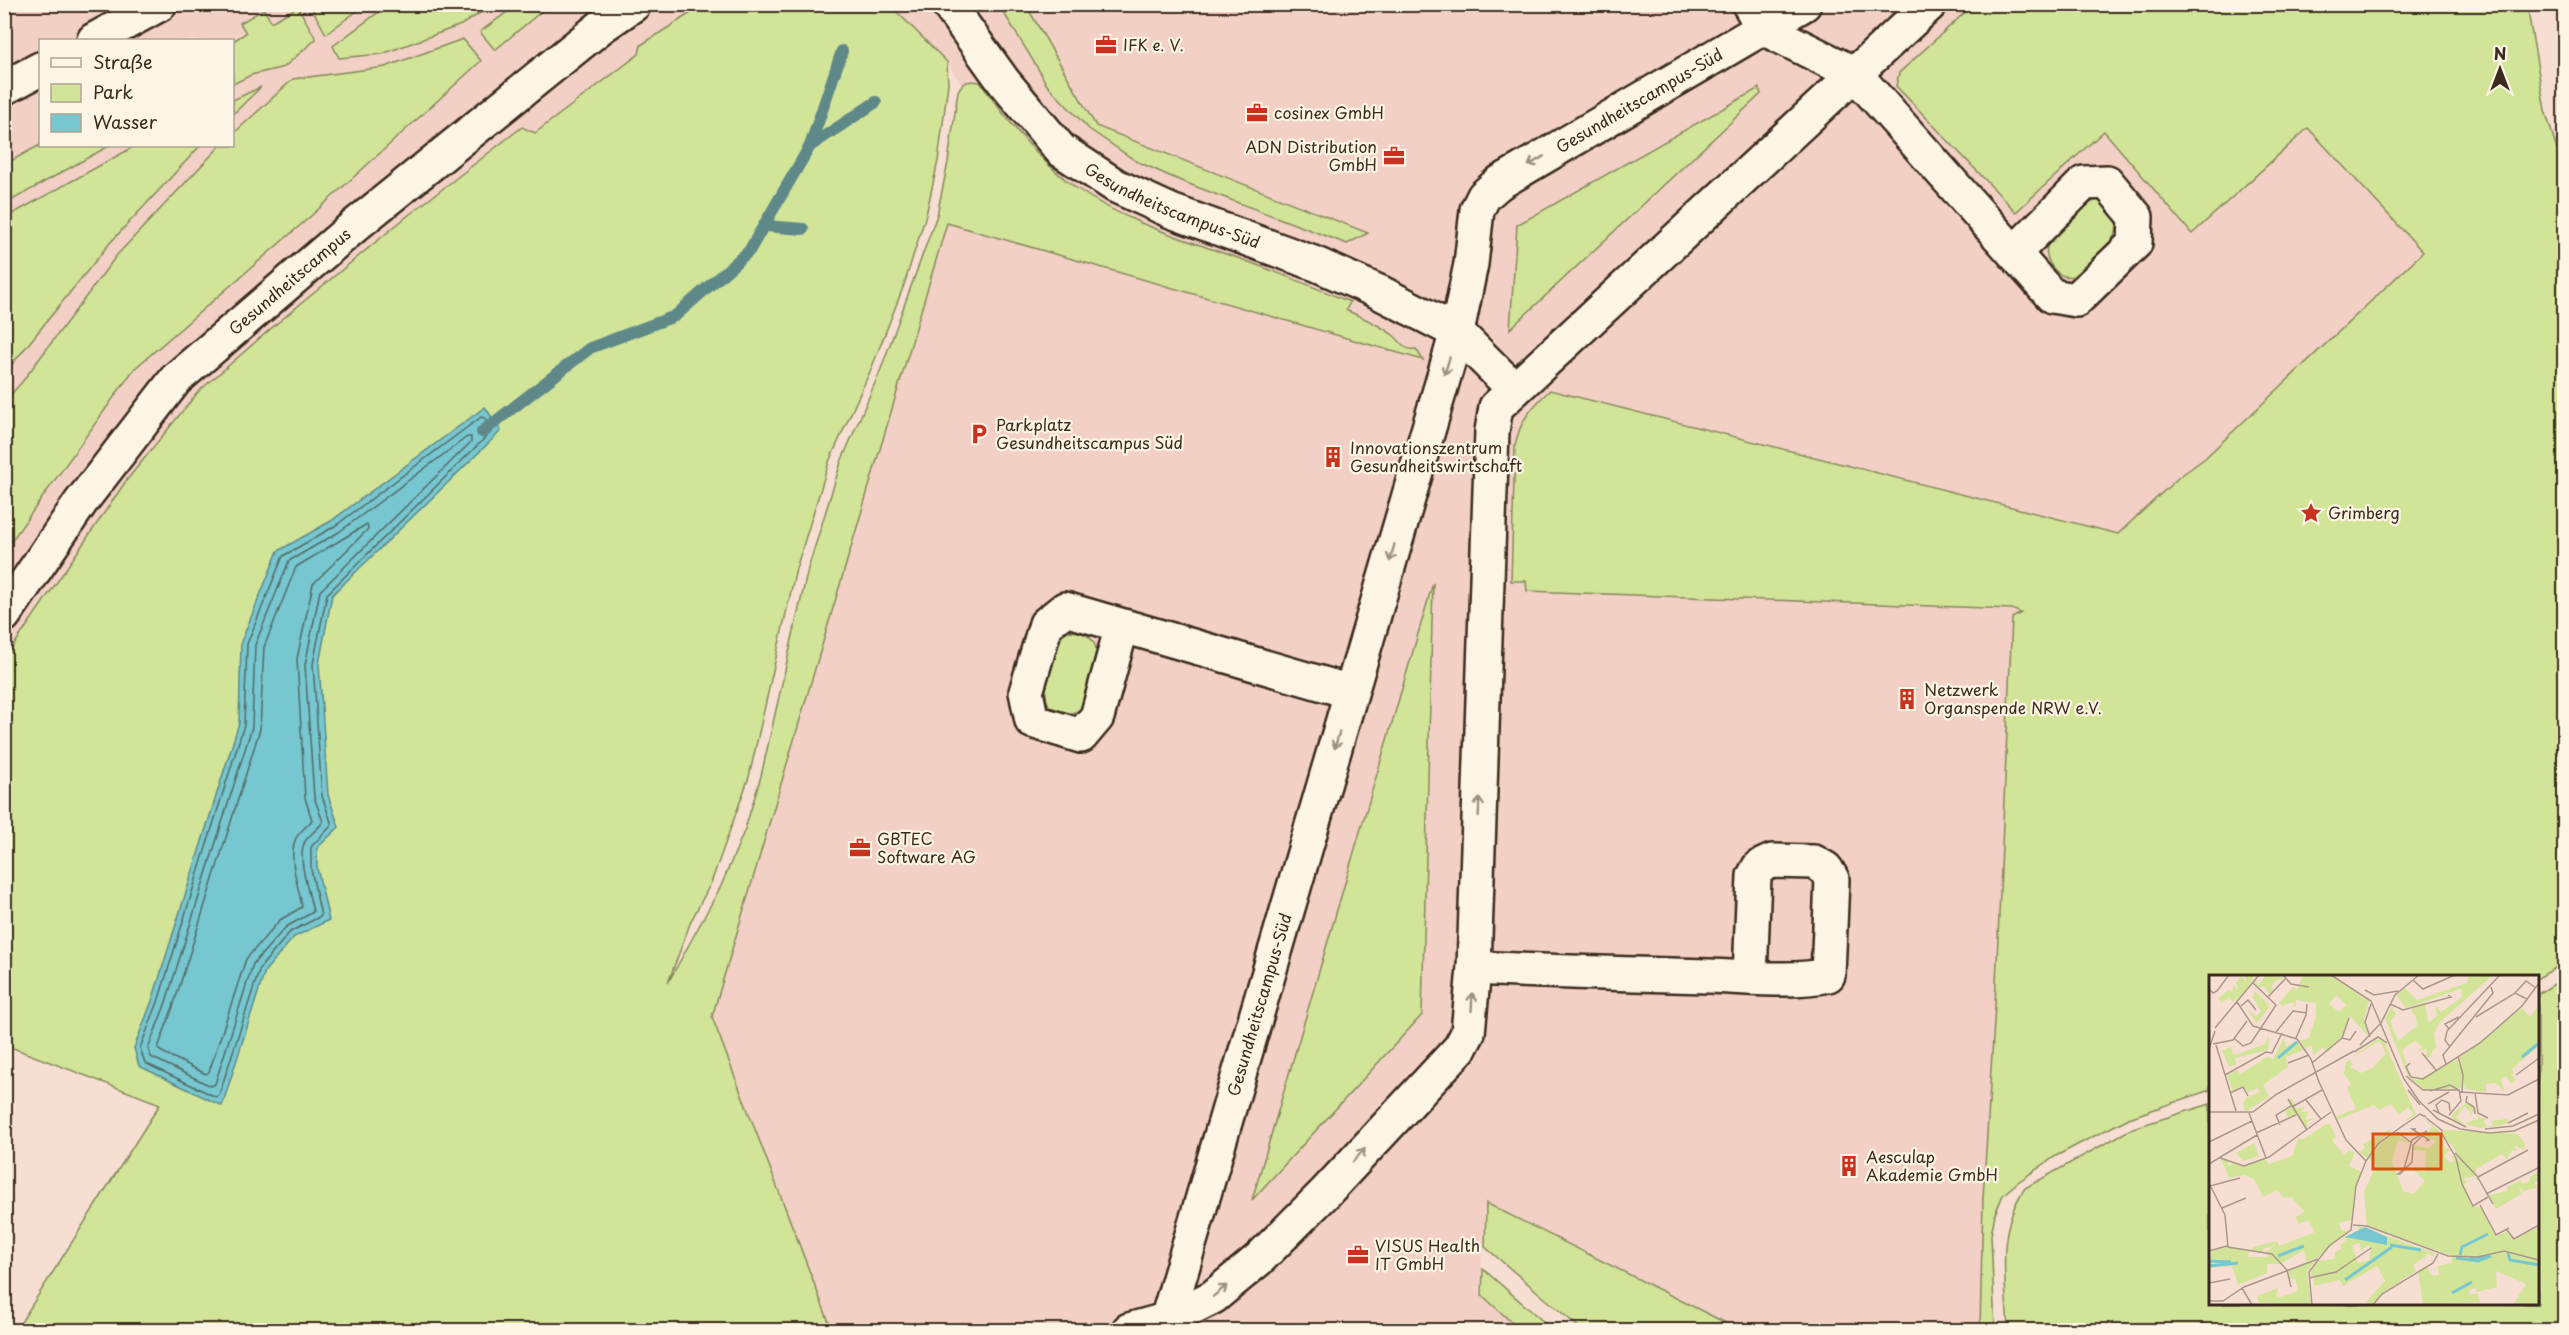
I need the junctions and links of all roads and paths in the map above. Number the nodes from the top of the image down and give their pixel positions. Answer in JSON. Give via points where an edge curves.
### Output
{"nodes":[{"id":1,"x":160,"y":4,"type":"edge"},
{"id":2,"x":634,"y":4,"type":"edge"},
{"id":3,"x":948,"y":4,"type":"edge"},
{"id":4,"x":1804,"y":4,"type":"edge"},
{"id":5,"x":1930,"y":4,"type":"edge"},
{"id":6,"x":1756,"y":16,"type":"edge"},
{"id":7,"x":96,"y":39,"type":"edge"},
{"id":8,"x":39,"y":72,"type":"edge"},
{"id":9,"x":1855,"y":75,"type":"junction"},
{"id":10,"x":4,"y":88,"type":"edge"},
{"id":11,"x":2014,"y":253,"type":"dead end"},
{"id":12,"x":1457,"y":333,"type":"junction"},
{"id":13,"x":1514,"y":388,"type":"junction"},
{"id":14,"x":4,"y":615,"type":"edge"},
{"id":15,"x":1122,"y":626,"type":"dead end"},
{"id":16,"x":1351,"y":692,"type":"junction"},
{"id":17,"x":1474,"y":968,"type":"junction"},
{"id":18,"x":1750,"y":977,"type":"dead end"},
{"id":19,"x":1167,"y":1325,"type":"edge"},
{"id":20,"x":1129,"y":1330,"type":"edge"}],
"edges":[{"from":1,"to":7,"type":"street"},
{"from":2,"to":14,"type":"street","name":"Gesundheitscampus","via":[[358,223],[176,379],[81,502]]},
{"from":3,"to":12,"type":"street","name":"Gesundheitscampus-Süd","via":[[1004,82],[1061,150],[1116,186],[1316,264]]},
{"from":4,"to":6,"type":"street","name":"Gesundheitscampus-Süd"},
{"from":5,"to":9,"type":"street"},
{"from":6,"to":9,"type":"street"},
{"from":6,"to":12,"type":"street","name":"Gesundheitscampus-Süd","one_way":true,"via":[[1484,196],[1477,210]]},
{"from":8,"to":10,"type":"street"},
{"from":9,"to":11,"type":"street"},
{"from":9,"to":13,"type":"street"},
{"from":12,"to":13,"type":"street","name":"Gesundheitscampus-Süd"},
{"from":12,"to":16,"type":"street","name":"Gesundheitscampus-Süd","one_way":true},
{"from":17,"to":13,"type":"street","one_way":true,"via":[[1492,431],[1496,407]]},
{"from":15,"to":16,"type":"street"},
{"from":16,"to":19,"type":"street","name":"Gesundheitscampus-Süd","one_way":true},
{"from":17,"to":18,"type":"street"},
{"from":19,"to":17,"type":"street","one_way":true,"via":[[1214,1297],[1259,1259],[1460,1048],[1468,1033]]},
{"from":19,"to":20,"type":"street"}]}
